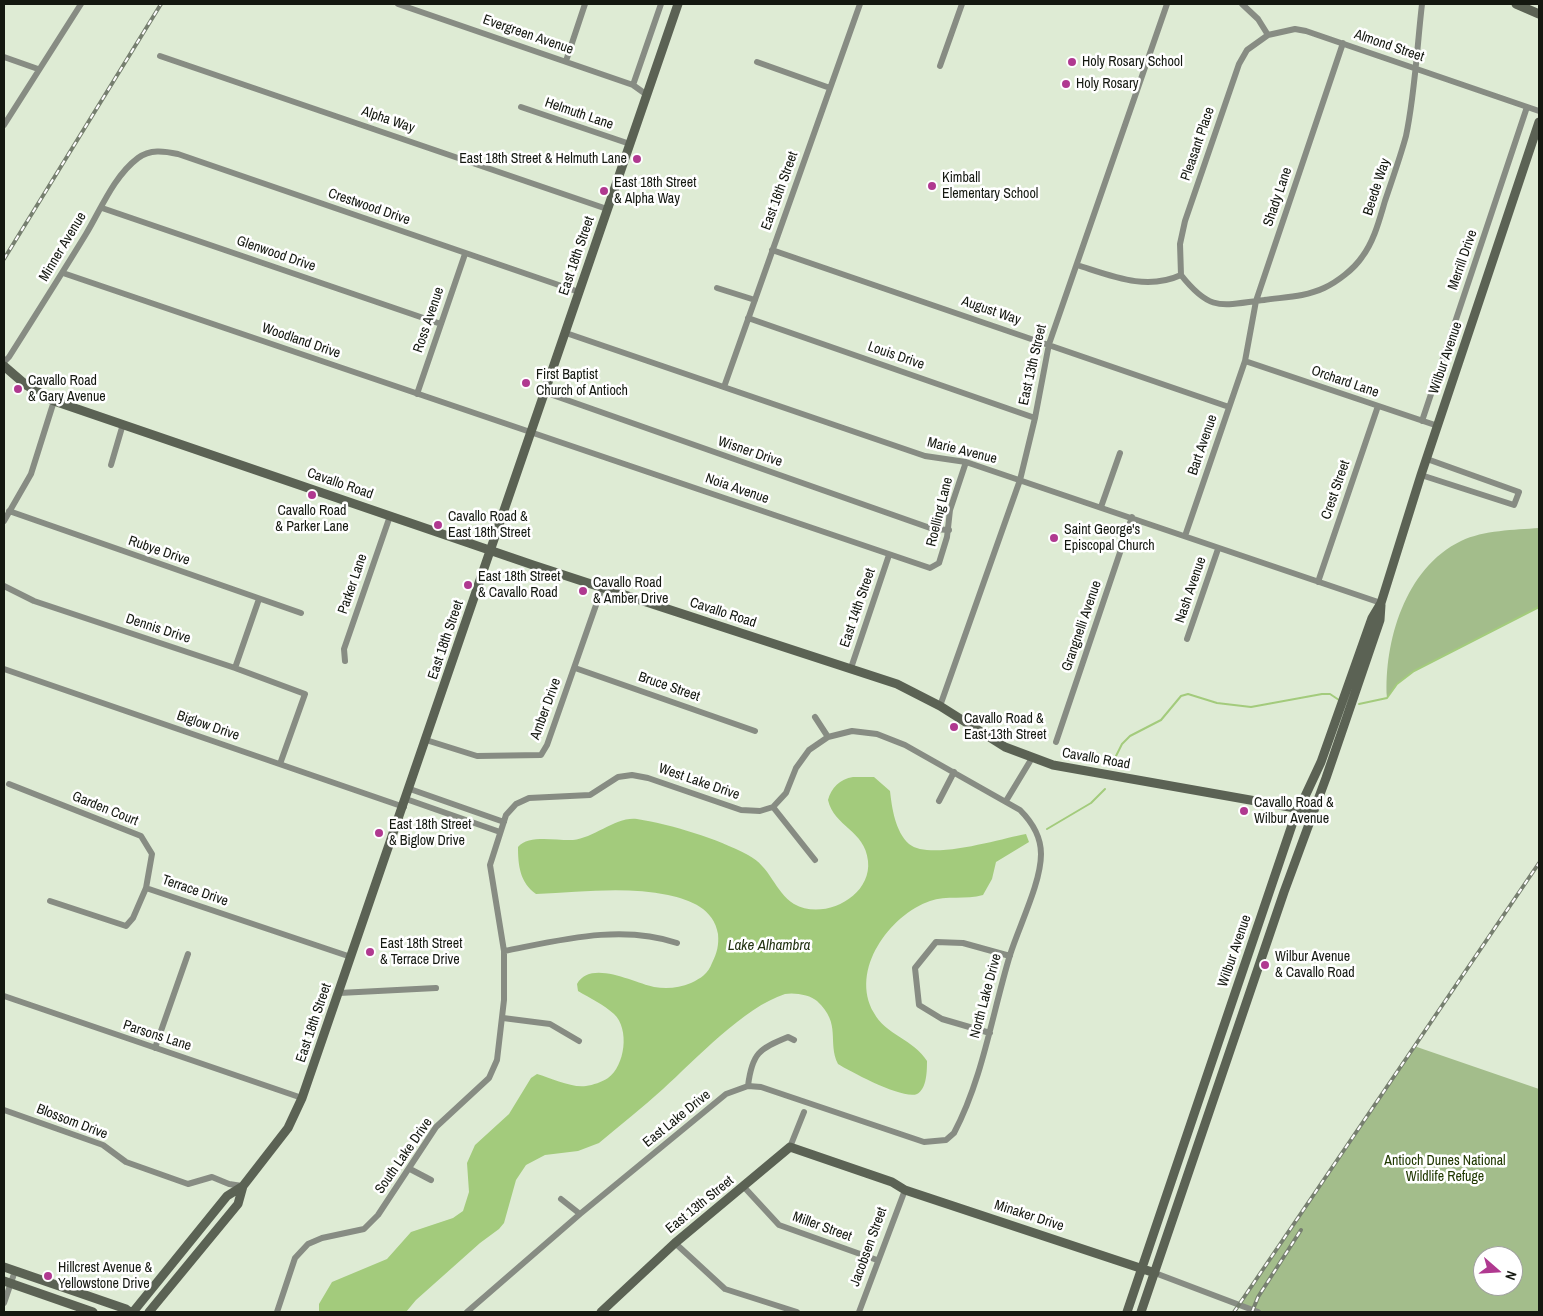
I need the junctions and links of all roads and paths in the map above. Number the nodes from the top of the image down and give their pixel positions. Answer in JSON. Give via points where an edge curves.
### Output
{"nodes":[{"id":1,"x":80,"y":4,"type":"edge"},
{"id":2,"x":398,"y":4,"type":"edge"},
{"id":3,"x":586,"y":4,"type":"edge"},
{"id":4,"x":661,"y":4,"type":"edge"},
{"id":5,"x":678,"y":4,"type":"edge"},
{"id":6,"x":860,"y":4,"type":"edge"},
{"id":7,"x":962,"y":4,"type":"edge"},
{"id":8,"x":1167,"y":4,"type":"edge"},
{"id":9,"x":1242,"y":4,"type":"edge"},
{"id":10,"x":1422,"y":4,"type":"edge"},
{"id":11,"x":1516,"y":4,"type":"edge"},
{"id":12,"x":1539,"y":14,"type":"edge"},
{"id":13,"x":1268,"y":34,"type":"junction"},
{"id":14,"x":1343,"y":43,"type":"junction"},
{"id":15,"x":160,"y":56,"type":"dead end"},
{"id":16,"x":4,"y":57,"type":"edge"},
{"id":17,"x":566,"y":62,"type":"junction"},
{"id":18,"x":757,"y":62,"type":"dead end"},
{"id":19,"x":940,"y":66,"type":"dead end"},
{"id":20,"x":38,"y":69,"type":"junction"},
{"id":21,"x":1414,"y":69,"type":"junction"},
{"id":22,"x":633,"y":85,"type":"junction"},
{"id":23,"x":830,"y":88,"type":"junction"},
{"id":24,"x":647,"y":95,"type":"junction"},
{"id":25,"x":521,"y":107,"type":"dead end"},
{"id":26,"x":1527,"y":107,"type":"junction"},
{"id":27,"x":1539,"y":111,"type":"edge"},
{"id":28,"x":1539,"y":122,"type":"edge"},
{"id":29,"x":4,"y":126,"type":"edge"},
{"id":30,"x":630,"y":144,"type":"junction"},
{"id":31,"x":150,"y":152,"type":"joint"},
{"id":32,"x":102,"y":208,"type":"junction"},
{"id":33,"x":607,"y":209,"type":"junction"},
{"id":34,"x":772,"y":250,"type":"junction"},
{"id":35,"x":465,"y":254,"type":"junction"},
{"id":36,"x":1077,"y":265,"type":"junction"},
{"id":37,"x":63,"y":273,"type":"junction"},
{"id":38,"x":1181,"y":275,"type":"junction"},
{"id":39,"x":717,"y":288,"type":"dead end"},
{"id":40,"x":579,"y":292,"type":"junction"},
{"id":41,"x":755,"y":300,"type":"junction"},
{"id":42,"x":1256,"y":301,"type":"junction"},
{"id":43,"x":748,"y":318,"type":"junction"},
{"id":44,"x":441,"y":324,"type":"junction"},
{"id":45,"x":566,"y":332,"type":"junction"},
{"id":46,"x":1049,"y":344,"type":"junction"},
{"id":47,"x":1245,"y":361,"type":"junction"},
{"id":48,"x":4,"y":362,"type":"edge"},
{"id":49,"x":4,"y":366,"type":"edge"},
{"id":50,"x":724,"y":387,"type":"junction"},
{"id":51,"x":544,"y":392,"type":"junction"},
{"id":52,"x":417,"y":394,"type":"junction"},
{"id":53,"x":54,"y":401,"type":"junction"},
{"id":54,"x":1378,"y":406,"type":"junction"},
{"id":55,"x":1229,"y":407,"type":"junction"},
{"id":56,"x":1035,"y":418,"type":"junction"},
{"id":57,"x":1422,"y":421,"type":"junction"},
{"id":58,"x":124,"y":424,"type":"junction"},
{"id":59,"x":1438,"y":426,"type":"junction"},
{"id":60,"x":530,"y":432,"type":"junction"},
{"id":61,"x":1120,"y":453,"type":"dead end"},
{"id":62,"x":1427,"y":459,"type":"junction"},
{"id":63,"x":966,"y":462,"type":"junction"},
{"id":64,"x":110,"y":465,"type":"dead end"},
{"id":65,"x":1421,"y":475,"type":"junction"},
{"id":66,"x":1020,"y":480,"type":"junction"},
{"id":67,"x":1101,"y":507,"type":"junction"},
{"id":68,"x":9,"y":512,"type":"junction"},
{"id":69,"x":390,"y":516,"type":"junction"},
{"id":70,"x":1132,"y":518,"type":"junction"},
{"id":71,"x":4,"y":520,"type":"edge"},
{"id":72,"x":949,"y":530,"type":"junction"},
{"id":73,"x":1185,"y":536,"type":"junction"},
{"id":74,"x":1218,"y":549,"type":"junction"},
{"id":75,"x":490,"y":550,"type":"junction"},
{"id":76,"x":889,"y":555,"type":"junction"},
{"id":77,"x":936,"y":566,"type":"joint"},
{"id":78,"x":1318,"y":582,"type":"junction"},
{"id":79,"x":4,"y":586,"type":"edge"},
{"id":80,"x":602,"y":588,"type":"junction"},
{"id":81,"x":259,"y":599,"type":"junction"},
{"id":82,"x":1381,"y":603,"type":"junction"},
{"id":83,"x":302,"y":613,"type":"dead end"},
{"id":84,"x":1187,"y":640,"type":"dead end"},
{"id":85,"x":345,"y":661,"type":"dead end"},
{"id":86,"x":236,"y":668,"type":"junction"},
{"id":87,"x":575,"y":668,"type":"junction"},
{"id":88,"x":851,"y":668,"type":"junction"},
{"id":89,"x":4,"y":669,"type":"edge"},
{"id":90,"x":940,"y":706,"type":"junction"},
{"id":91,"x":815,"y":716,"type":"dead end"},
{"id":92,"x":755,"y":731,"type":"dead end"},
{"id":93,"x":828,"y":737,"type":"junction"},
{"id":94,"x":426,"y":740,"type":"junction"},
{"id":95,"x":1056,"y":742,"type":"dead end"},
{"id":96,"x":1032,"y":758,"type":"junction"},
{"id":97,"x":280,"y":764,"type":"junction"},
{"id":98,"x":954,"y":772,"type":"junction"},
{"id":99,"x":9,"y":784,"type":"dead end"},
{"id":100,"x":410,"y":789,"type":"junction"},
{"id":101,"x":1006,"y":801,"type":"junction"},
{"id":102,"x":939,"y":802,"type":"dead end"},
{"id":103,"x":405,"y":803,"type":"junction"},
{"id":104,"x":773,"y":807,"type":"junction"},
{"id":105,"x":1299,"y":809,"type":"junction"},
{"id":106,"x":1312,"y":811,"type":"junction"},
{"id":107,"x":502,"y":828,"type":"junction"},
{"id":108,"x":815,"y":860,"type":"dead end"},
{"id":109,"x":146,"y":888,"type":"junction"},
{"id":110,"x":50,"y":901,"type":"dead end"},
{"id":111,"x":677,"y":943,"type":"dead end"},
{"id":112,"x":504,"y":951,"type":"junction"},
{"id":113,"x":188,"y":954,"type":"dead end"},
{"id":114,"x":1010,"y":956,"type":"junction"},
{"id":115,"x":351,"y":957,"type":"junction"},
{"id":116,"x":436,"y":988,"type":"dead end"},
{"id":117,"x":339,"y":993,"type":"junction"},
{"id":118,"x":4,"y":996,"type":"edge"},
{"id":119,"x":503,"y":1018,"type":"junction"},
{"id":120,"x":990,"y":1033,"type":"junction"},
{"id":121,"x":794,"y":1040,"type":"dead end"},
{"id":122,"x":579,"y":1041,"type":"dead end"},
{"id":123,"x":1217,"y":1047,"type":"junction"},
{"id":124,"x":155,"y":1048,"type":"junction"},
{"id":125,"x":1218,"y":1084,"type":"junction"},
{"id":126,"x":748,"y":1086,"type":"junction"},
{"id":127,"x":302,"y":1098,"type":"junction"},
{"id":128,"x":4,"y":1110,"type":"edge"},
{"id":129,"x":804,"y":1112,"type":"dead end"},
{"id":130,"x":790,"y":1147,"type":"junction"},
{"id":131,"x":410,"y":1169,"type":"junction"},
{"id":132,"x":431,"y":1180,"type":"dead end"},
{"id":133,"x":243,"y":1186,"type":"junction"},
{"id":134,"x":744,"y":1187,"type":"junction"},
{"id":135,"x":905,"y":1190,"type":"junction"},
{"id":136,"x":561,"y":1199,"type":"dead end"},
{"id":137,"x":580,"y":1214,"type":"junction"},
{"id":138,"x":675,"y":1243,"type":"junction"},
{"id":139,"x":877,"y":1260,"type":"junction"},
{"id":140,"x":4,"y":1267,"type":"edge"},
{"id":141,"x":1141,"y":1268,"type":"junction"},
{"id":142,"x":15,"y":1271,"type":"junction"},
{"id":143,"x":1155,"y":1273,"type":"junction"},
{"id":144,"x":7,"y":1283,"type":"edge"},
{"id":145,"x":4,"y":1303,"type":"edge"},
{"id":146,"x":607,"y":1310,"type":"edge"},
{"id":147,"x":93,"y":1312,"type":"edge"},
{"id":148,"x":132,"y":1312,"type":"edge"},
{"id":149,"x":149,"y":1312,"type":"edge"},
{"id":150,"x":277,"y":1312,"type":"edge"},
{"id":151,"x":468,"y":1312,"type":"edge"},
{"id":152,"x":796,"y":1312,"type":"edge"},
{"id":153,"x":859,"y":1312,"type":"edge"},
{"id":154,"x":1127,"y":1312,"type":"edge"},
{"id":155,"x":1141,"y":1312,"type":"edge"},
{"id":156,"x":1258,"y":1312,"type":"edge"}],
"edges":[{"from":1,"to":20,"type":"street"},
{"from":2,"to":17,"type":"street","name":"Evergreen Avenue"},
{"from":3,"to":17,"type":"street"},
{"from":4,"to":22,"type":"street"},
{"from":5,"to":24,"type":"main road","name":"East 18th Street"},
{"from":6,"to":23,"type":"street","name":"East 16th Street"},
{"from":7,"to":19,"type":"street"},
{"from":8,"to":36,"type":"street","name":"East 13th Street"},
{"from":9,"to":13,"type":"street","via":[[1258,18]]},
{"from":10,"to":21,"type":"street","name":"Beede Way"},
{"from":11,"to":12,"type":"main road"},
{"from":13,"to":14,"type":"street","name":"Almond Street","via":[[1295,29]]},
{"from":13,"to":38,"type":"street","name":"Pleasant Place","via":[[1247,50],[1239,64],[1185,221],[1180,244]]},
{"from":14,"to":21,"type":"street","name":"Almond Street"},
{"from":14,"to":42,"type":"street","name":"Shady Lane"},
{"from":15,"to":33,"type":"street","name":"Alpha Way"},
{"from":16,"to":20,"type":"street"},
{"from":17,"to":22,"type":"street","name":"Evergreen Avenue"},
{"from":18,"to":23,"type":"street"},
{"from":20,"to":29,"type":"street"},
{"from":21,"to":26,"type":"street","name":"Almond Street"},
{"from":21,"to":42,"type":"street","name":"Beede Way","via":[[1406,135],[1374,237],[1361,258],[1325,288],[1305,295]]},
{"from":22,"to":24,"type":"street","name":"Evergreen Avenue"},
{"from":23,"to":34,"type":"street","name":"East 16th Street"},
{"from":24,"to":30,"type":"main road","name":"East 18th Street"},
{"from":25,"to":30,"type":"street","name":"Helmuth Lane"},
{"from":26,"to":27,"type":"street","name":"Almond Street"},
{"from":26,"to":57,"type":"street","name":"Merrill Drive"},
{"from":28,"to":59,"type":"main road","name":"Wilbur Avenue"},
{"from":30,"to":33,"type":"main road","name":"East 18th Street"},
{"from":31,"to":32,"type":"street","name":"Minner Avenue","via":[[139,157],[122,173]]},
{"from":31,"to":35,"type":"street","name":"Crestwood Drive","via":[[178,154]]},
{"from":32,"to":37,"type":"street","name":"Minner Avenue"},
{"from":32,"to":44,"type":"street","name":"Glenwood Drive"},
{"from":33,"to":40,"type":"main road","name":"East 18th Street"},
{"from":34,"to":41,"type":"street","name":"East 16th Street"},
{"from":34,"to":46,"type":"street","name":"August Way"},
{"from":35,"to":40,"type":"street","name":"Crestwood Drive"},
{"from":35,"to":44,"type":"street","name":"Ross Avenue"},
{"from":36,"to":38,"type":"street","via":[[1138,282]]},
{"from":36,"to":46,"type":"street","name":"East 13th Street"},
{"from":37,"to":48,"type":"street","name":"Minner Avenue"},
{"from":37,"to":52,"type":"street","name":"Woodland Drive"},
{"from":38,"to":42,"type":"street","name":"Beede Way","via":[[1205,298],[1218,304]]},
{"from":39,"to":41,"type":"street"},
{"from":40,"to":45,"type":"main road","name":"East 18th Street"},
{"from":41,"to":43,"type":"street","name":"East 16th Street"},
{"from":42,"to":47,"type":"street","name":"Shady Lane"},
{"from":43,"to":50,"type":"street","name":"East 16th Street"},
{"from":43,"to":56,"type":"street","name":"Louis Drive"},
{"from":44,"to":52,"type":"street","name":"Ross Avenue"},
{"from":45,"to":50,"type":"street","name":"Marie Avenue"},
{"from":45,"to":51,"type":"main road","name":"East 18th Street"},
{"from":46,"to":55,"type":"street","name":"August Way"},
{"from":46,"to":56,"type":"street","name":"East 13th Street"},
{"from":47,"to":54,"type":"street","name":"Orchard Lane"},
{"from":47,"to":55,"type":"street","name":"Bart Avenue"},
{"from":49,"to":53,"type":"main road","name":"Cavallo Road","via":[[26,385]]},
{"from":50,"to":63,"type":"street","name":"Marie Avenue","via":[[925,456]]},
{"from":51,"to":60,"type":"main road","name":"East 18th Street"},
{"from":51,"to":72,"type":"street","name":"Wisner Drive","via":[[933,529]]},
{"from":52,"to":60,"type":"street","name":"Woodland Drive"},
{"from":53,"to":58,"type":"main road","name":"Cavallo Road"},
{"from":53,"to":68,"type":"street","via":[[31,474]]},
{"from":54,"to":57,"type":"street","name":"Orchard Lane"},
{"from":54,"to":78,"type":"street","name":"Crest Street"},
{"from":55,"to":73,"type":"street","name":"Bart Avenue"},
{"from":56,"to":66,"type":"street","name":"East 13th Street"},
{"from":57,"to":59,"type":"street","name":"Orchard Lane"},
{"from":58,"to":64,"type":"street"},
{"from":58,"to":69,"type":"main road","name":"Cavallo Road"},
{"from":59,"to":62,"type":"main road","name":"Wilbur Avenue"},
{"from":60,"to":75,"type":"main road","name":"East 18th Street"},
{"from":60,"to":76,"type":"street","name":"Noia Avenue"},
{"from":61,"to":67,"type":"street"},
{"from":62,"to":65,"type":"main road","name":"Wilbur Avenue"},
{"from":62,"to":65,"type":"street","via":[[1518,492],[1514,505]]},
{"from":63,"to":66,"type":"street","name":"Marie Avenue"},
{"from":63,"to":72,"type":"street","name":"Roelling Lane","via":[[950,510]]},
{"from":65,"to":82,"type":"main road","name":"Wilbur Avenue"},
{"from":66,"to":67,"type":"street","name":"Marie Avenue"},
{"from":66,"to":90,"type":"street","name":"East 13th Street"},
{"from":67,"to":70,"type":"street","name":"Marie Avenue"},
{"from":68,"to":71,"type":"street"},
{"from":68,"to":81,"type":"street","name":"Rubye Drive"},
{"from":69,"to":75,"type":"main road","name":"Cavallo Road"},
{"from":69,"to":85,"type":"street","name":"Parker Lane","via":[[344,649]]},
{"from":70,"to":73,"type":"street","name":"Marie Avenue"},
{"from":70,"to":95,"type":"street","name":"Grangnelli Avenue"},
{"from":72,"to":77,"type":"street","name":"Roelling Lane"},
{"from":73,"to":74,"type":"street","name":"Marie Avenue"},
{"from":74,"to":78,"type":"street","name":"Marie Avenue"},
{"from":74,"to":84,"type":"street","name":"Nash Avenue"},
{"from":75,"to":80,"type":"main road","name":"Cavallo Road"},
{"from":75,"to":94,"type":"main road","name":"East 18th Street"},
{"from":76,"to":77,"type":"street","name":"Noia Avenue","via":[[930,568]]},
{"from":76,"to":88,"type":"street","name":"East 14th Street"},
{"from":78,"to":82,"type":"street","name":"Marie Avenue"},
{"from":79,"to":86,"type":"street","name":"Dennis Drive","via":[[34,601]]},
{"from":80,"to":87,"type":"street","name":"Amber Drive"},
{"from":80,"to":88,"type":"main road","name":"Cavallo Road"},
{"from":81,"to":83,"type":"street","name":"Rubye Drive"},
{"from":81,"to":86,"type":"street"},
{"from":82,"to":105,"type":"main road","name":"Wilbur Avenue","via":[[1372,618],[1321,762]]},
{"from":82,"to":106,"type":"main road","name":"Wilbur Avenue","via":[[1380,620]]},
{"from":86,"to":97,"type":"street","name":"Dennis Drive","via":[[305,694]]},
{"from":87,"to":92,"type":"street","name":"Bruce Street"},
{"from":87,"to":94,"type":"street","name":"Amber Drive","via":[[541,755],[477,756]]},
{"from":88,"to":90,"type":"main road","name":"Cavallo Road","via":[[897,684]]},
{"from":89,"to":97,"type":"street","name":"Biglow Drive"},
{"from":90,"to":96,"type":"main road","name":"Cavallo Road","via":[[1005,747]]},
{"from":91,"to":93,"type":"street"},
{"from":93,"to":98,"type":"street","via":[[852,731],[877,734],[905,745]]},
{"from":93,"to":104,"type":"street","via":[[810,750],[796,768],[786,793]]},
{"from":94,"to":100,"type":"main road","name":"East 18th Street"},
{"from":96,"to":101,"type":"street"},
{"from":96,"to":105,"type":"main road","name":"Cavallo Road","via":[[1053,765]]},
{"from":97,"to":103,"type":"street","name":"Biglow Drive"},
{"from":98,"to":101,"type":"street"},
{"from":98,"to":102,"type":"street"},
{"from":99,"to":109,"type":"street","name":"Garden Court","via":[[141,836],[152,854]]},
{"from":100,"to":103,"type":"main road","name":"East 18th Street"},
{"from":100,"to":107,"type":"street"},
{"from":101,"to":114,"type":"street","name":"North Lake Drive","via":[[1030,820],[1041,854],[1040,869]]},
{"from":103,"to":107,"type":"street","name":"Biglow Drive"},
{"from":103,"to":115,"type":"main road","name":"East 18th Street"},
{"from":104,"to":107,"type":"street","name":"West Lake Drive","via":[[760,811],[741,810],[632,775],[618,777],[590,795],[529,798],[516,804]]},
{"from":104,"to":108,"type":"street"},
{"from":105,"to":106,"type":"main road","name":"Cavallo Road"},
{"from":105,"to":123,"type":"main road","name":"Wilbur Avenue"},
{"from":106,"to":125,"type":"main road","name":"Wilbur Avenue"},
{"from":107,"to":112,"type":"street","name":"South Lake Drive","via":[[490,865]]},
{"from":109,"to":110,"type":"street","name":"Terrace Drive","via":[[126,926]]},
{"from":109,"to":115,"type":"street","name":"Terrace Drive"},
{"from":111,"to":112,"type":"street","via":[[660,937],[590,934]]},
{"from":112,"to":119,"type":"street","name":"South Lake Drive"},
{"from":113,"to":124,"type":"street"},
{"from":114,"to":120,"type":"street","name":"North Lake Drive"},
{"from":114,"to":120,"type":"street","via":[[963,943],[936,942],[915,968],[919,1004],[942,1019]]},
{"from":115,"to":117,"type":"main road","name":"East 18th Street"},
{"from":116,"to":117,"type":"street"},
{"from":117,"to":127,"type":"main road","name":"East 18th Street"},
{"from":118,"to":124,"type":"street","name":"Parsons Lane"},
{"from":119,"to":122,"type":"street","via":[[550,1024]]},
{"from":119,"to":131,"type":"street","name":"South Lake Drive","via":[[497,1060],[489,1078],[436,1127]]},
{"from":120,"to":126,"type":"street","name":"North Lake Drive","via":[[960,1122],[954,1134],[946,1140],[924,1142],[761,1087]]},
{"from":121,"to":126,"type":"street","via":[[788,1037],[764,1047],[750,1065]]},
{"from":123,"to":125,"type":"main road","via":[[1214,1074]]},
{"from":123,"to":141,"type":"main road","name":"Wilbur Avenue"},
{"from":124,"to":127,"type":"street","name":"Parsons Lane"},
{"from":125,"to":143,"type":"main road","name":"Wilbur Avenue"},
{"from":126,"to":137,"type":"street","name":"East Lake Drive","via":[[726,1094]]},
{"from":127,"to":133,"type":"main road","name":"East 18th Street","via":[[288,1128]]},
{"from":128,"to":133,"type":"street","name":"Blossom Drive","via":[[103,1145],[126,1162],[188,1184],[212,1177]]},
{"from":129,"to":130,"type":"street","name":"East 13th Street"},
{"from":130,"to":134,"type":"main road","name":"East 13th Street"},
{"from":130,"to":135,"type":"main road","name":"Minaker Drive","via":[[892,1182]]},
{"from":131,"to":132,"type":"street"},
{"from":131,"to":150,"type":"street","name":"South Lake Drive","via":[[378,1215],[364,1229],[308,1244],[295,1258]]},
{"from":133,"to":148,"type":"main road","name":"East 18th Street","via":[[227,1196]]},
{"from":133,"to":149,"type":"main road","name":"East 18th Street","via":[[238,1204]]},
{"from":134,"to":138,"type":"main road","name":"East 13th Street"},
{"from":134,"to":139,"type":"street","name":"Miller Street","via":[[779,1224]]},
{"from":135,"to":139,"type":"street","name":"Jacobsen Street"},
{"from":135,"to":141,"type":"main road","name":"Minaker Drive"},
{"from":136,"to":137,"type":"street"},
{"from":137,"to":151,"type":"street","name":"East Lake Drive"},
{"from":138,"to":146,"type":"main road","name":"East 13th Street"},
{"from":138,"to":152,"type":"street","via":[[725,1288]]},
{"from":139,"to":153,"type":"street","name":"Jacobsen Street"},
{"from":140,"to":142,"type":"main road"},
{"from":141,"to":143,"type":"main road","name":"Minaker Drive"},
{"from":141,"to":154,"type":"main road","name":"Wilbur Avenue"},
{"from":142,"to":144,"type":"street"},
{"from":142,"to":148,"type":"main road"},
{"from":143,"to":155,"type":"main road","name":"Wilbur Avenue"},
{"from":143,"to":156,"type":"street","name":"Minaker Drive"},
{"from":144,"to":145,"type":"street"},
{"from":144,"to":147,"type":"main road"}]}
